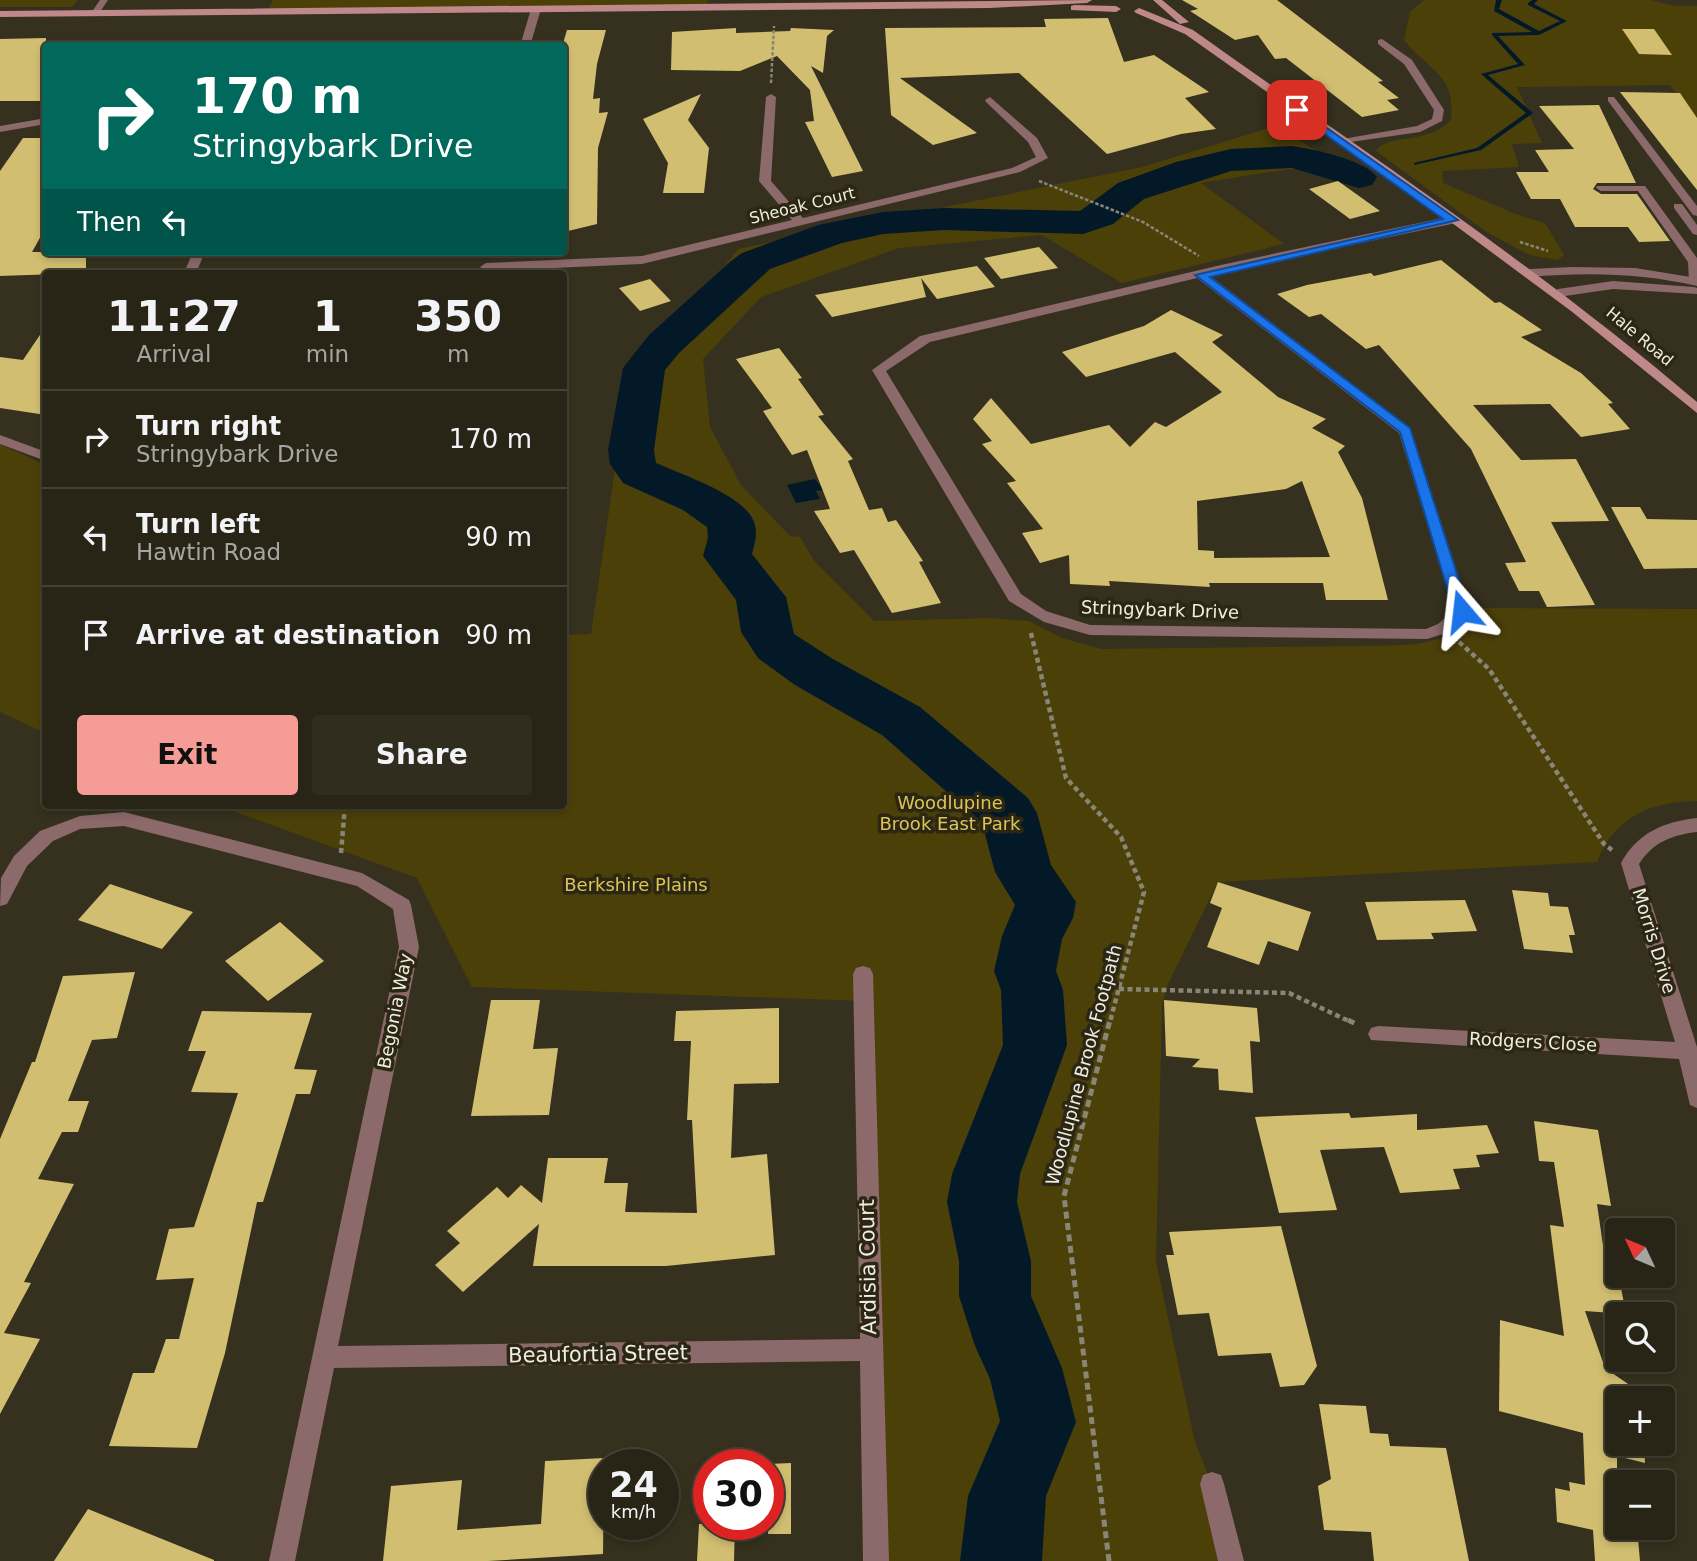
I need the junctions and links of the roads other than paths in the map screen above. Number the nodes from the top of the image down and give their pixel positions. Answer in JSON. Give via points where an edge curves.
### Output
{"nodes":[{"id":1,"x":104,"y":0,"type":"edge"},
{"id":2,"x":1087,"y":0,"type":"edge"},
{"id":3,"x":1104,"y":0,"type":"edge"},
{"id":4,"x":1157,"y":1,"type":"edge"},
{"id":5,"x":819,"y":4,"type":"edge"},
{"id":6,"x":990,"y":5,"type":"junction"},
{"id":7,"x":536,"y":9,"type":"junction"},
{"id":8,"x":1116,"y":9,"type":"junction"},
{"id":9,"x":1139,"y":11,"type":"junction"},
{"id":10,"x":95,"y":13,"type":"junction"},
{"id":11,"x":0,"y":14,"type":"edge"},
{"id":12,"x":1189,"y":32,"type":"junction"},
{"id":13,"x":526,"y":42,"type":"edge"},
{"id":14,"x":1382,"y":42,"type":"dead end"},
{"id":15,"x":771,"y":97,"type":"road end"},
{"id":16,"x":1611,"y":99,"type":"dead end"},
{"id":17,"x":990,"y":100,"type":"dead end"},
{"id":18,"x":42,"y":122,"type":"edge"},
{"id":19,"x":0,"y":130,"type":"edge"},
{"id":20,"x":1628,"y":138,"type":"dead end"},
{"id":21,"x":1341,"y":142,"type":"junction"},
{"id":22,"x":1601,"y":188,"type":"dead end"},
{"id":23,"x":1697,"y":214,"type":"edge"},
{"id":24,"x":1452,"y":220,"type":"junction"},
{"id":25,"x":800,"y":222,"type":"junction"},
{"id":26,"x":1697,"y":232,"type":"edge"},
{"id":27,"x":486,"y":270,"type":"edge"},
{"id":28,"x":1530,"y":273,"type":"junction"},
{"id":29,"x":1201,"y":275,"type":"junction"},
{"id":30,"x":1696,"y":285,"type":"edge"},
{"id":31,"x":1558,"y":293,"type":"junction"},
{"id":32,"x":1697,"y":409,"type":"edge"},
{"id":33,"x":0,"y":439,"type":"edge"},
{"id":34,"x":42,"y":455,"type":"edge"},
{"id":35,"x":1697,"y":825,"type":"edge"},
{"id":36,"x":0,"y":899,"type":"edge"},
{"id":37,"x":863,"y":974,"type":"dead end"},
{"id":38,"x":1378,"y":1034,"type":"road end"},
{"id":39,"x":1688,"y":1051,"type":"junction"},
{"id":40,"x":1697,"y":1099,"type":"edge"},
{"id":41,"x":870,"y":1350,"type":"junction"},
{"id":42,"x":326,"y":1357,"type":"junction"},
{"id":43,"x":1212,"y":1484,"type":"dead end"},
{"id":44,"x":282,"y":1561,"type":"edge"},
{"id":45,"x":876,"y":1561,"type":"edge"},
{"id":46,"x":1231,"y":1561,"type":"edge"}],
"edges":[{"from":1,"to":10,"type":"lane"},
{"from":2,"to":6,"type":"main road"},
{"from":3,"to":8,"type":"main road"},
{"from":4,"to":9,"type":"main road"},
{"from":4,"to":12,"type":"main road","via":[[1183,21]]},
{"from":5,"to":6,"type":"main road"},
{"from":5,"to":7,"type":"main road"},
{"from":6,"to":8,"type":"main road"},
{"from":7,"to":10,"type":"main road"},
{"from":7,"to":13,"type":"street"},
{"from":8,"to":9,"type":"main road"},
{"from":9,"to":12,"type":"main road"},
{"from":10,"to":11,"type":"main road"},
{"from":12,"to":21,"type":"main road","name":"Hale Road"},
{"from":14,"to":21,"type":"street","via":[[1408,62],[1439,110],[1437,121],[1420,129]]},
{"from":15,"to":25,"type":"street","via":[[765,181]]},
{"from":16,"to":23,"type":"lane"},
{"from":17,"to":25,"type":"street","name":"Sheoak Court","via":[[1034,140],[1042,158],[1016,170]]},
{"from":18,"to":19,"type":"street"},
{"from":20,"to":26,"type":"lane"},
{"from":21,"to":24,"type":"main road","name":"Hale Road"},
{"from":22,"to":30,"type":"lane","via":[[1641,188],[1694,262]]},
{"from":24,"to":28,"type":"main road","name":"Hale Road"},
{"from":24,"to":29,"type":"street","name":"Stringybark Drive"},
{"from":25,"to":27,"type":"street","name":"Sheoak Court","via":[[642,260]]},
{"from":28,"to":30,"type":"street","via":[[1592,269]]},
{"from":28,"to":31,"type":"main road","name":"Hale Road"},
{"from":29,"to":29,"type":"street","name":"Stringybark Drive","via":[[1405,430],[1462,611],[1444,628],[1405,635],[1090,630],[1052,620],[1016,597],[879,370],[925,339]]},
{"from":30,"to":31,"type":"street","via":[[1613,285]]},
{"from":31,"to":32,"type":"main road","name":"Hale Road"},
{"from":33,"to":34,"type":"street"},
{"from":35,"to":39,"type":"street","name":"Morris Drive","via":[[1656,834],[1640,846],[1630,863]]},
{"from":36,"to":42,"type":"street","name":"Begonia Way","via":[[31,846],[61,827],[95,818],[124,819],[362,880],[402,905],[409,947]]},
{"from":37,"to":41,"type":"street","name":"Ardisia Court"},
{"from":38,"to":39,"type":"street","name":"Rodgers Close"},
{"from":39,"to":40,"type":"street","name":"Morris Drive"},
{"from":41,"to":42,"type":"street","name":"Beaufortia Street"},
{"from":41,"to":45,"type":"street","name":"Ardisia Court"},
{"from":42,"to":44,"type":"street","name":"Begonia Way"},
{"from":43,"to":46,"type":"street"}]}
